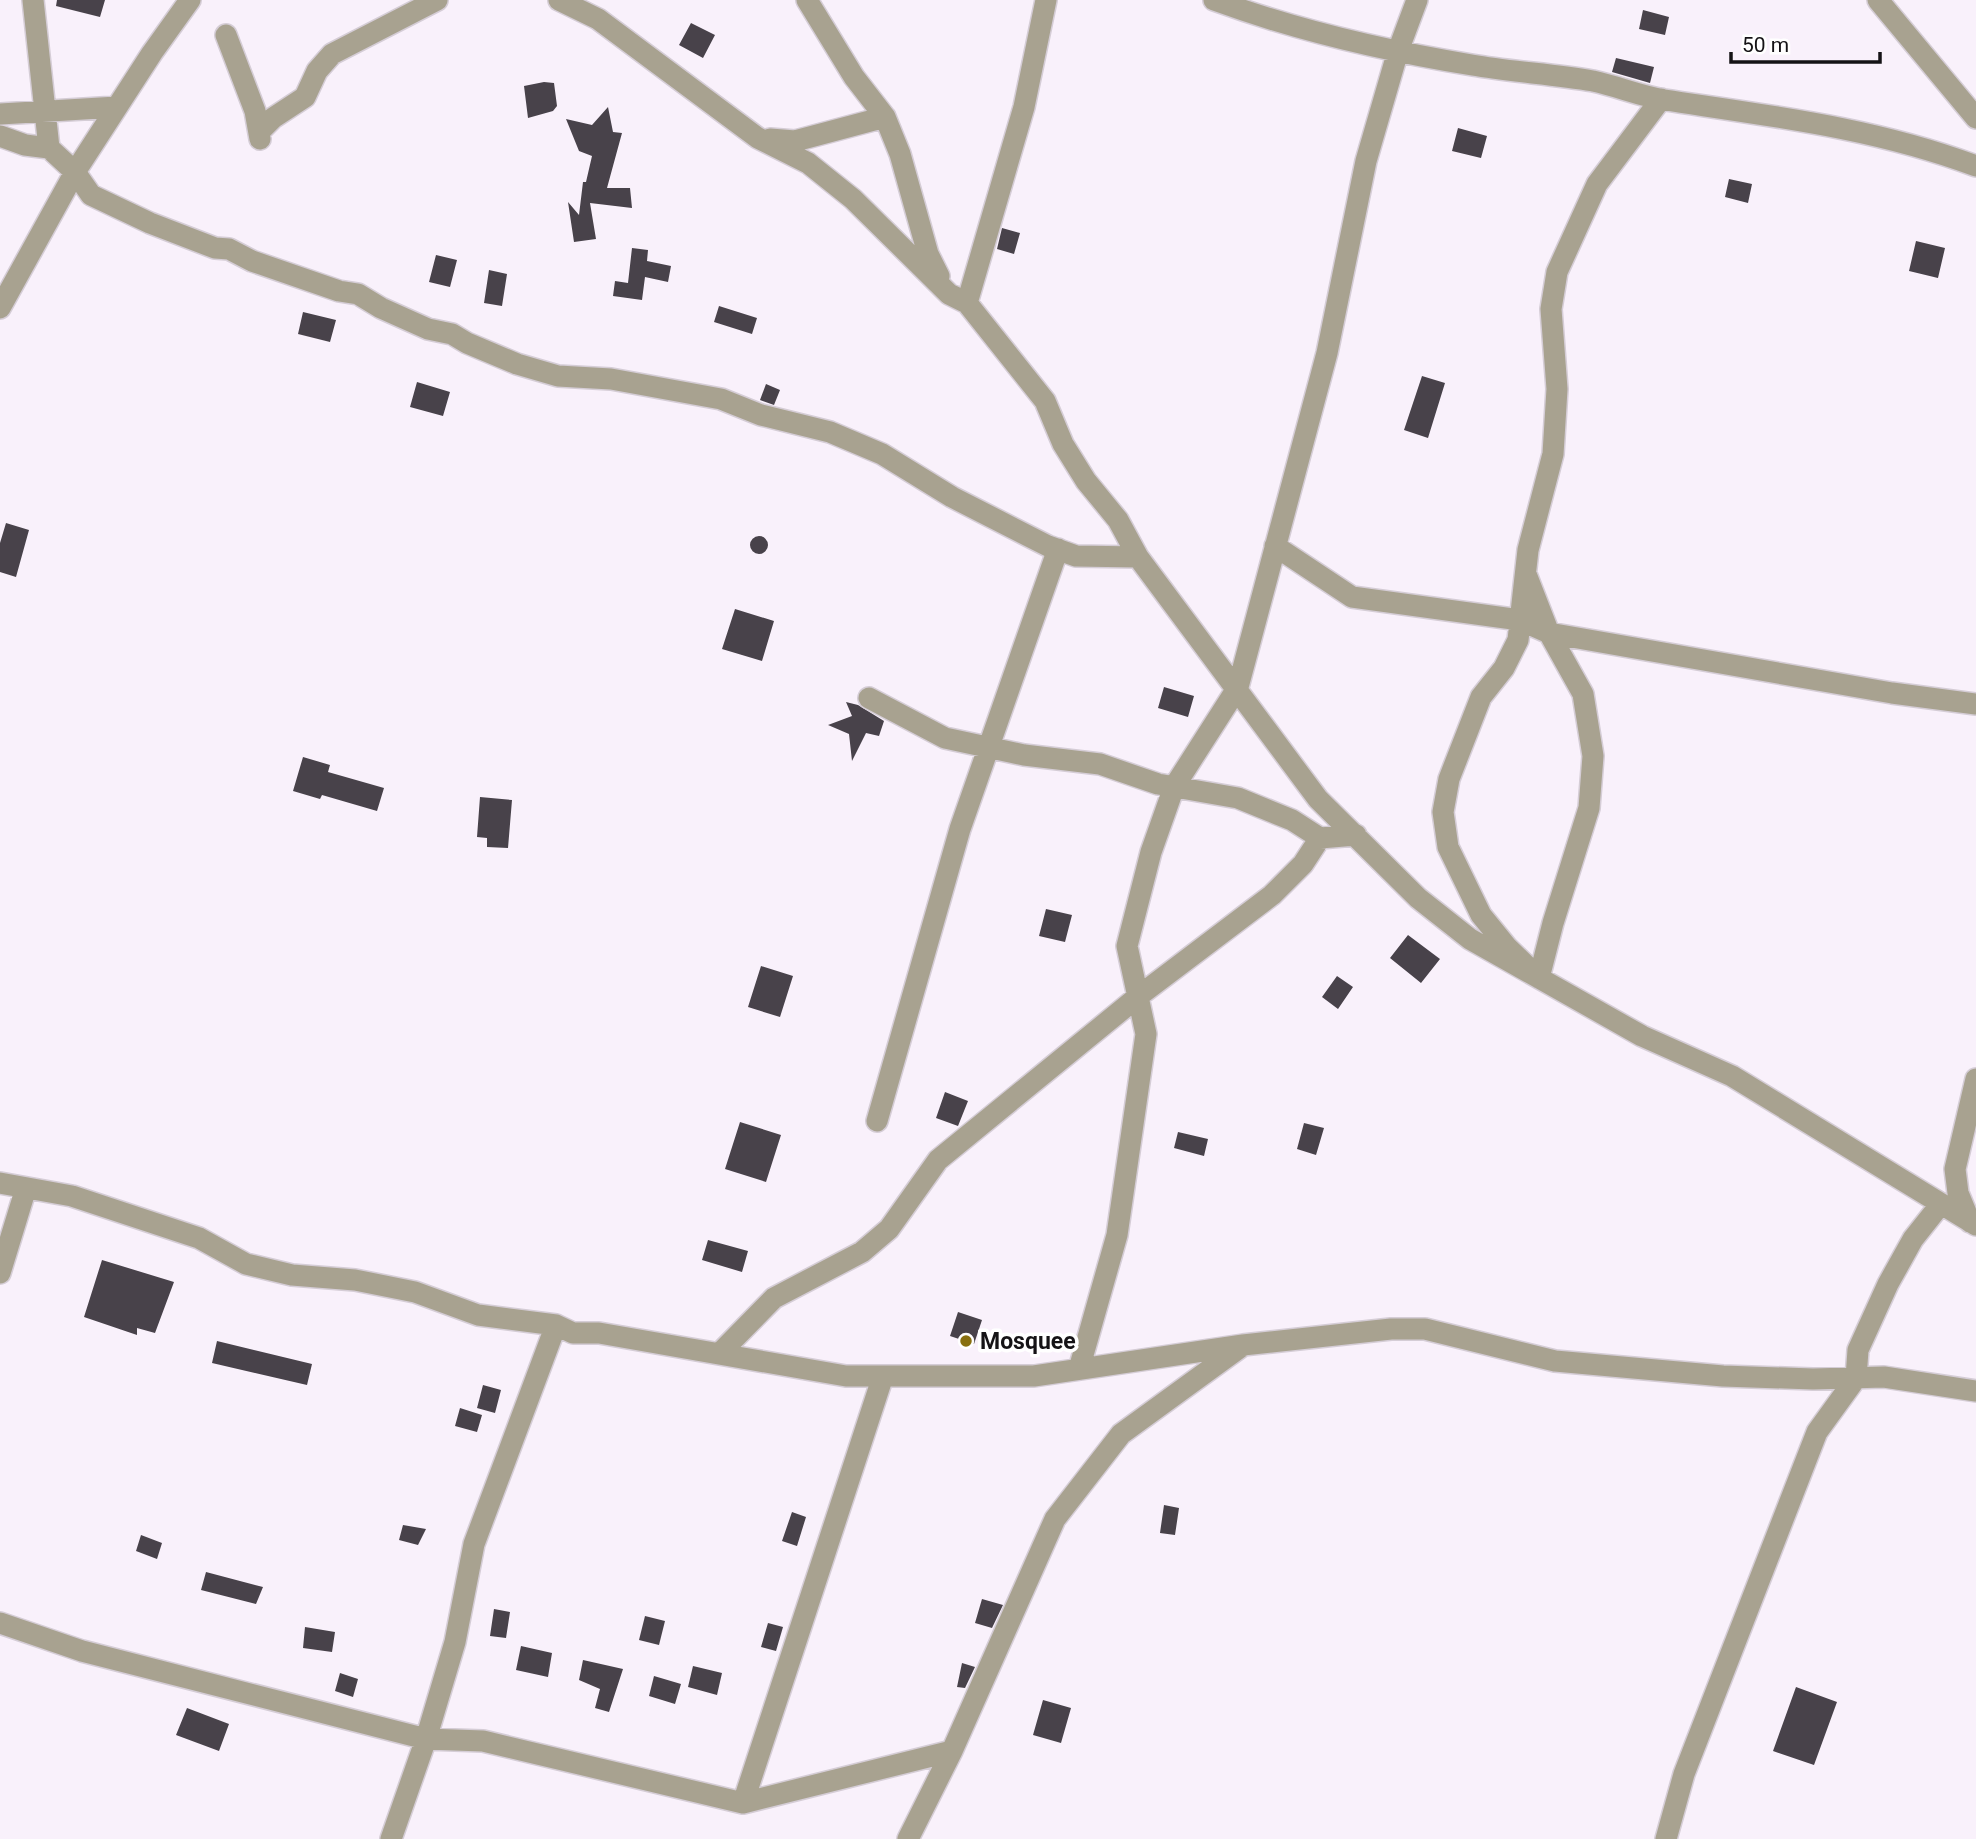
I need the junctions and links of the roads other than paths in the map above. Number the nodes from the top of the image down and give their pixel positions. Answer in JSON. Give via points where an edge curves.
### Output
{"nodes":[{"id":1,"x":33,"y":0,"type":"edge"},
{"id":2,"x":190,"y":0,"type":"edge"},
{"id":3,"x":437,"y":0,"type":"edge"},
{"id":4,"x":559,"y":0,"type":"edge"},
{"id":5,"x":807,"y":0,"type":"edge"},
{"id":6,"x":1046,"y":0,"type":"edge"},
{"id":7,"x":1214,"y":0,"type":"edge"},
{"id":8,"x":1417,"y":0,"type":"edge"},
{"id":9,"x":1878,"y":0,"type":"edge"},
{"id":10,"x":226,"y":35,"type":"dead end"},
{"id":11,"x":1398,"y":51,"type":"junction"},
{"id":12,"x":1661,"y":99,"type":"junction"},
{"id":13,"x":117,"y":107,"type":"junction"},
{"id":14,"x":46,"y":111,"type":"junction"},
{"id":15,"x":0,"y":114,"type":"edge"},
{"id":16,"x":886,"y":117,"type":"junction"},
{"id":17,"x":1976,"y":118,"type":"edge"},
{"id":18,"x":0,"y":136,"type":"edge"},
{"id":19,"x":758,"y":138,"type":"junction"},
{"id":20,"x":49,"y":148,"type":"junction"},
{"id":21,"x":1976,"y":166,"type":"edge"},
{"id":22,"x":75,"y":172,"type":"junction"},
{"id":23,"x":958,"y":298,"type":"junction"},
{"id":24,"x":0,"y":307,"type":"edge"},
{"id":25,"x":1275,"y":545,"type":"junction"},
{"id":26,"x":1058,"y":549,"type":"junction"},
{"id":27,"x":1138,"y":557,"type":"junction"},
{"id":28,"x":1526,"y":574,"type":"junction"},
{"id":29,"x":1520,"y":620,"type":"junction"},
{"id":30,"x":1549,"y":633,"type":"junction"},
{"id":31,"x":1238,"y":687,"type":"junction"},
{"id":32,"x":869,"y":698,"type":"dead end"},
{"id":33,"x":1976,"y":704,"type":"edge"},
{"id":34,"x":988,"y":746,"type":"junction"},
{"id":35,"x":1174,"y":787,"type":"junction"},
{"id":36,"x":1356,"y":835,"type":"junction"},
{"id":37,"x":1320,"y":838,"type":"junction"},
{"id":38,"x":1539,"y":978,"type":"junction"},
{"id":39,"x":1140,"y":995,"type":"junction"},
{"id":40,"x":1976,"y":1079,"type":"edge"},
{"id":41,"x":877,"y":1121,"type":"dead end"},
{"id":42,"x":0,"y":1183,"type":"edge"},
{"id":43,"x":26,"y":1188,"type":"junction"},
{"id":44,"x":1940,"y":1205,"type":"junction"},
{"id":45,"x":1973,"y":1224,"type":"edge"},
{"id":46,"x":0,"y":1273,"type":"edge"},
{"id":47,"x":556,"y":1325,"type":"junction"},
{"id":48,"x":1243,"y":1345,"type":"junction"},
{"id":49,"x":720,"y":1353,"type":"junction"},
{"id":50,"x":1079,"y":1368,"type":"junction"},
{"id":51,"x":883,"y":1376,"type":"junction"},
{"id":52,"x":1856,"y":1378,"type":"junction"},
{"id":53,"x":1976,"y":1391,"type":"edge"},
{"id":54,"x":0,"y":1623,"type":"edge"},
{"id":55,"x":426,"y":1739,"type":"junction"},
{"id":56,"x":953,"y":1751,"type":"junction"},
{"id":57,"x":743,"y":1803,"type":"junction"},
{"id":58,"x":391,"y":1839,"type":"edge"},
{"id":59,"x":908,"y":1839,"type":"edge"},
{"id":60,"x":1666,"y":1839,"type":"edge"}],
"edges":[{"from":1,"to":14,"type":"street"},
{"from":2,"to":13,"type":"street"},
{"from":3,"to":10,"type":"street","via":[[332,54],[304,97],[273,118],[260,135]]},
{"from":4,"to":19,"type":"street","via":[[598,19]]},
{"from":5,"to":16,"type":"street","via":[[854,78]]},
{"from":6,"to":23,"type":"street","via":[[1024,107]]},
{"from":7,"to":11,"type":"street"},
{"from":8,"to":11,"type":"street"},
{"from":9,"to":17,"type":"street"},
{"from":11,"to":12,"type":"street","via":[[1595,82]]},
{"from":11,"to":25,"type":"street","via":[[1366,161],[1327,353]]},
{"from":12,"to":21,"type":"street","via":[[1791,117],[1895,139]]},
{"from":12,"to":28,"type":"street","via":[[1597,184],[1557,272],[1551,309],[1557,388],[1553,454],[1535,516]]},
{"from":13,"to":14,"type":"street"},
{"from":13,"to":22,"type":"street"},
{"from":14,"to":15,"type":"street"},
{"from":14,"to":20,"type":"street"},
{"from":16,"to":19,"type":"street","via":[[795,141]]},
{"from":16,"to":23,"type":"street","via":[[928,254]]},
{"from":18,"to":20,"type":"street"},
{"from":19,"to":23,"type":"street","via":[[808,163],[853,199]]},
{"from":20,"to":22,"type":"street"},
{"from":22,"to":24,"type":"street"},
{"from":22,"to":26,"type":"street","via":[[91,195],[150,223],[358,294],[428,329],[452,334],[517,364],[558,376],[611,379],[721,399],[761,415],[830,432],[882,454],[952,497]]},
{"from":23,"to":27,"type":"street","via":[[1045,401],[1063,444],[1118,520]]},
{"from":25,"to":29,"type":"street","via":[[1352,597]]},
{"from":25,"to":31,"type":"street"},
{"from":26,"to":27,"type":"street","via":[[1076,556]]},
{"from":26,"to":34,"type":"street"},
{"from":27,"to":31,"type":"street"},
{"from":28,"to":29,"type":"street"},
{"from":28,"to":30,"type":"street"},
{"from":29,"to":30,"type":"street"},
{"from":29,"to":38,"type":"street","via":[[1518,640],[1504,668],[1480,697],[1443,812],[1448,847],[1481,915]]},
{"from":30,"to":33,"type":"street"},
{"from":30,"to":38,"type":"street","via":[[1583,694],[1593,756],[1589,808]]},
{"from":31,"to":35,"type":"street"},
{"from":31,"to":36,"type":"street","via":[[1318,799]]},
{"from":32,"to":34,"type":"street","via":[[945,738]]},
{"from":34,"to":35,"type":"street","via":[[1100,764]]},
{"from":34,"to":41,"type":"street"},
{"from":35,"to":37,"type":"street","via":[[1247,802],[1292,820]]},
{"from":35,"to":39,"type":"street","via":[[1126,946]]},
{"from":36,"to":37,"type":"street"},
{"from":36,"to":38,"type":"street","via":[[1418,898],[1470,939]]},
{"from":37,"to":39,"type":"street","via":[[1303,864],[1272,895]]},
{"from":38,"to":44,"type":"street","via":[[1642,1036],[1732,1076]]},
{"from":39,"to":49,"type":"street","via":[[938,1160],[889,1229],[862,1252],[774,1298]]},
{"from":39,"to":50,"type":"street","via":[[1146,1034],[1116,1235]]},
{"from":40,"to":45,"type":"street","via":[[1955,1169],[1958,1193]]},
{"from":42,"to":43,"type":"street"},
{"from":43,"to":46,"type":"street"},
{"from":43,"to":47,"type":"street","via":[[72,1196],[199,1238],[246,1264],[292,1275],[355,1280],[415,1292],[478,1315]]},
{"from":44,"to":45,"type":"street"},
{"from":44,"to":52,"type":"street","via":[[1913,1239],[1888,1284],[1858,1350]]},
{"from":47,"to":49,"type":"street","via":[[573,1333],[599,1333]]},
{"from":47,"to":55,"type":"street","via":[[474,1544],[455,1642]]},
{"from":48,"to":50,"type":"street"},
{"from":48,"to":52,"type":"street","via":[[1425,1329],[1555,1361],[1723,1376]]},
{"from":48,"to":56,"type":"street","via":[[1121,1434],[1055,1519]]},
{"from":49,"to":51,"type":"street","via":[[846,1376]]},
{"from":50,"to":51,"type":"street","via":[[1034,1377]]},
{"from":51,"to":57,"type":"street"},
{"from":52,"to":53,"type":"street","via":[[1884,1377]]},
{"from":52,"to":60,"type":"street","via":[[1817,1432],[1689,1760]]},
{"from":54,"to":55,"type":"street","via":[[82,1651]]},
{"from":55,"to":57,"type":"street","via":[[483,1741]]},
{"from":55,"to":58,"type":"street"},
{"from":56,"to":57,"type":"street"},
{"from":56,"to":59,"type":"street"}]}
